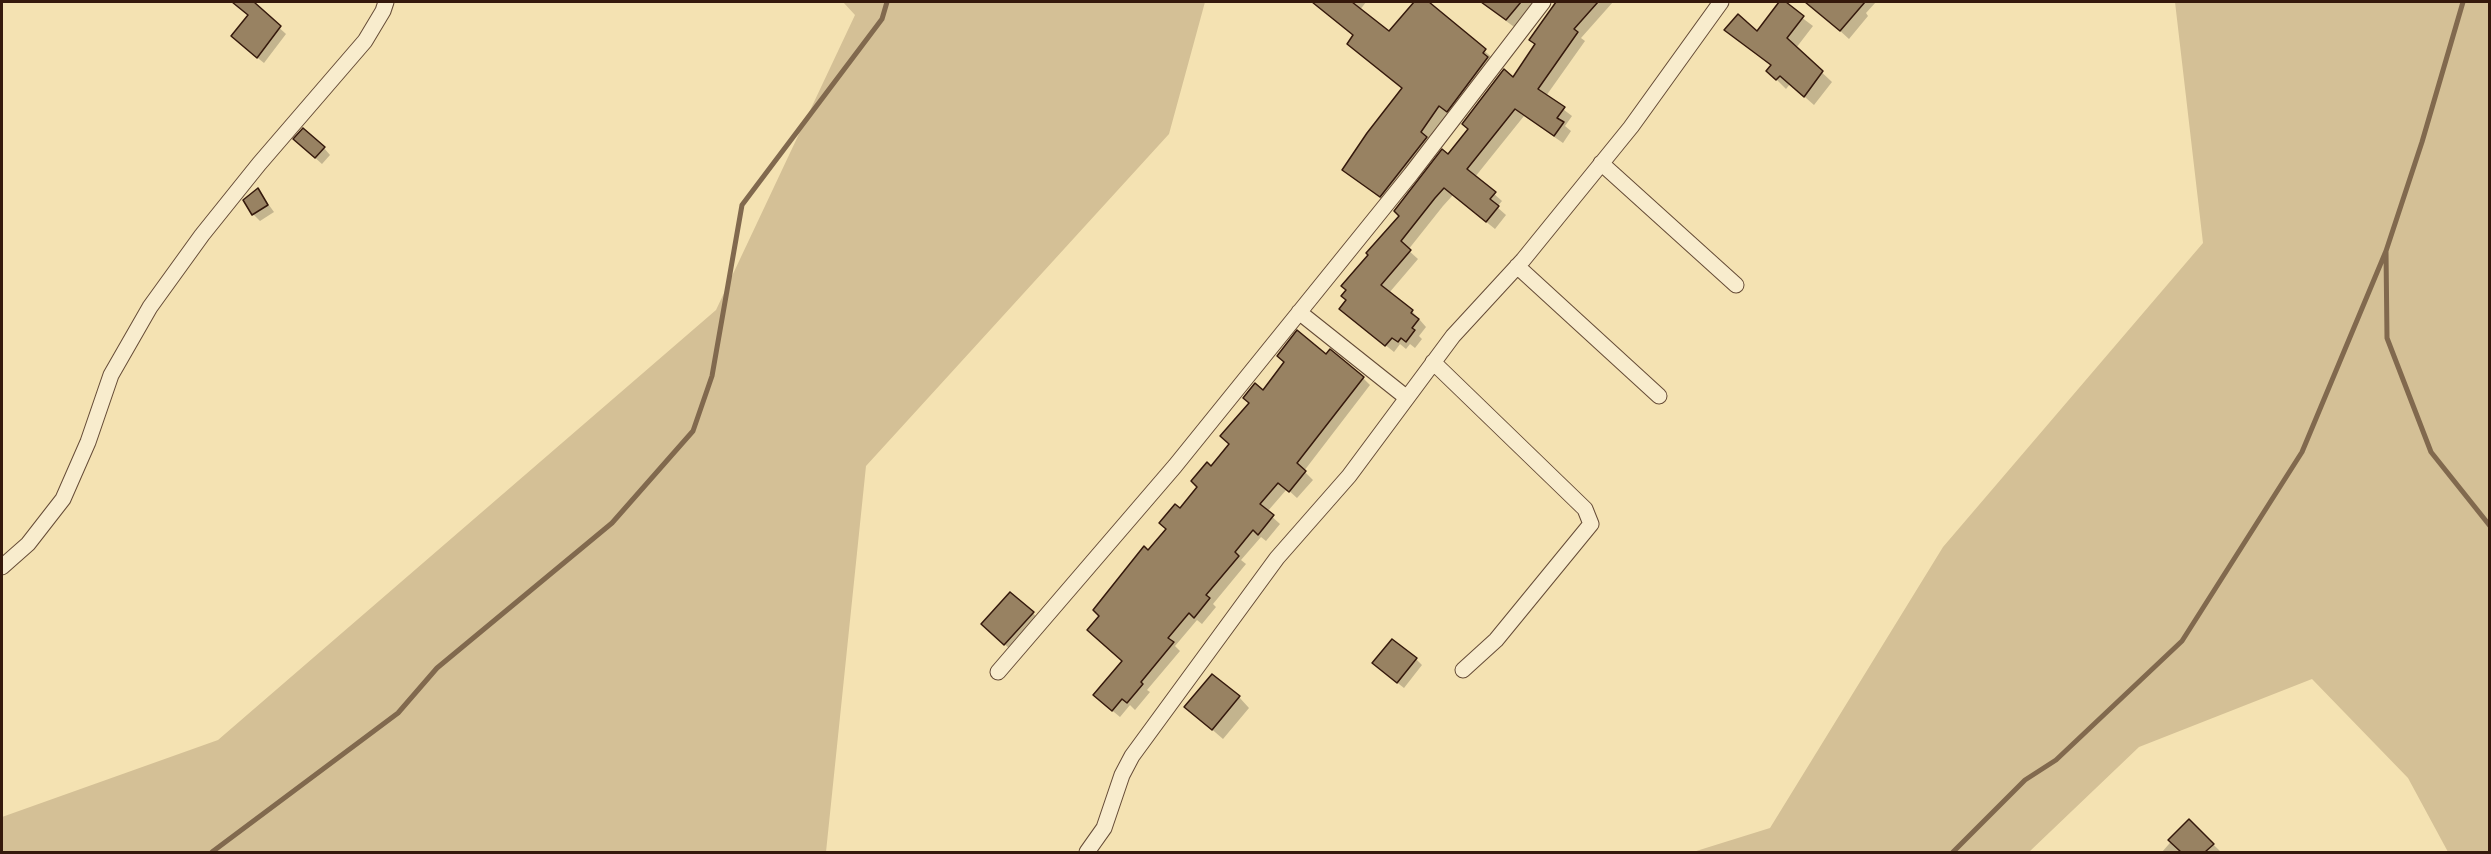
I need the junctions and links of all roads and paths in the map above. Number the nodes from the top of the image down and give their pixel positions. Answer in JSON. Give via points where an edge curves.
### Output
{"nodes":[{"id":1,"x":386,"y":2,"type":"edge"},
{"id":2,"x":1543,"y":2,"type":"edge"},
{"id":3,"x":1721,"y":2,"type":"edge"},
{"id":4,"x":1601,"y":163,"type":"junction"},
{"id":5,"x":1517,"y":266,"type":"junction"},
{"id":6,"x":1736,"y":285,"type":"dead end"},
{"id":7,"x":1299,"y":312,"type":"junction"},
{"id":8,"x":1433,"y":362,"type":"junction"},
{"id":9,"x":1659,"y":396,"type":"dead end"},
{"id":10,"x":1407,"y":398,"type":"junction"},
{"id":11,"x":2,"y":567,"type":"edge"},
{"id":12,"x":1463,"y":670,"type":"dead end"},
{"id":13,"x":998,"y":672,"type":"dead end"},
{"id":14,"x":1087,"y":852,"type":"edge"}],
"edges":[{"from":1,"to":11,"type":"street","via":[[365,41],[237,191],[150,307],[111,375],[63,499],[28,544]]},
{"from":2,"to":7,"type":"street"},
{"from":3,"to":4,"type":"street"},
{"from":4,"to":5,"type":"street"},
{"from":4,"to":6,"type":"street"},
{"from":5,"to":8,"type":"street"},
{"from":5,"to":9,"type":"street"},
{"from":7,"to":10,"type":"street"},
{"from":7,"to":13,"type":"street"},
{"from":8,"to":10,"type":"street"},
{"from":8,"to":12,"type":"street","via":[[1585,509],[1591,524],[1496,639]]},
{"from":10,"to":14,"type":"street","via":[[1349,476],[1277,558],[1132,756],[1104,828]]}]}
